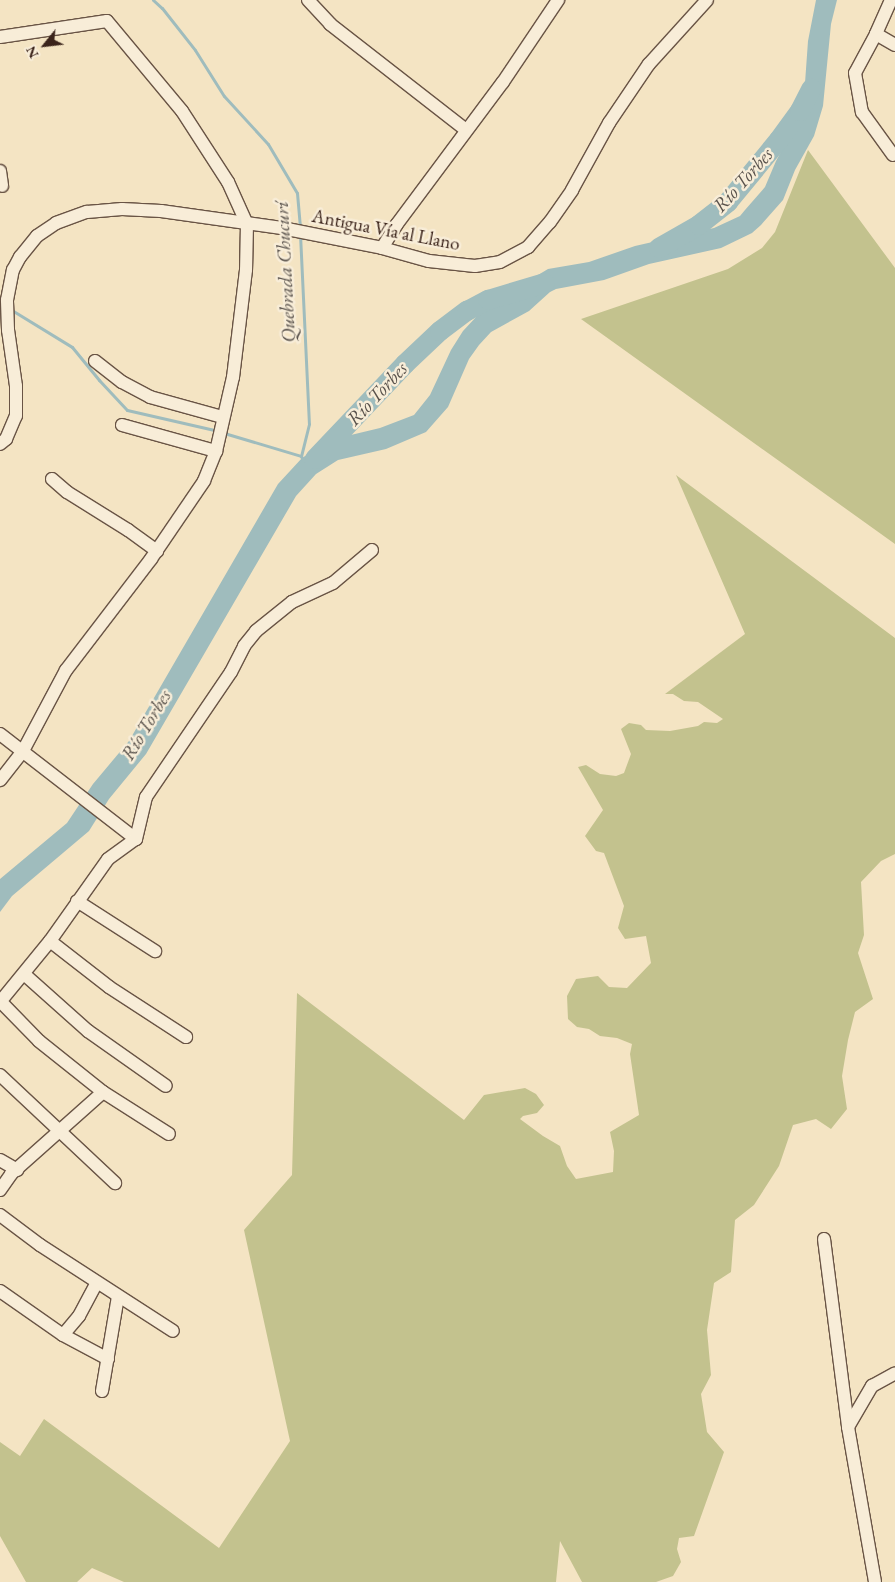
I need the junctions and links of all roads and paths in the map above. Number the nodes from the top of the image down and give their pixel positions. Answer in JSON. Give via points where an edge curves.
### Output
{"nodes":[{"id":1,"x":308,"y":0,"type":"edge"},
{"id":2,"x":558,"y":0,"type":"edge"},
{"id":3,"x":708,"y":0,"type":"edge"},
{"id":4,"x":891,"y":0,"type":"edge"},
{"id":5,"x":876,"y":34,"type":"junction"},
{"id":6,"x":0,"y":37,"type":"edge"},
{"id":7,"x":895,"y":45,"type":"edge"},
{"id":8,"x":466,"y":130,"type":"junction"},
{"id":9,"x":893,"y":155,"type":"dead end"},
{"id":10,"x":0,"y":171,"type":"edge"},
{"id":11,"x":2,"y":186,"type":"dead end"},
{"id":12,"x":247,"y":224,"type":"junction"},
{"id":13,"x":382,"y":248,"type":"junction"},
{"id":14,"x":95,"y":361,"type":"dead end"},
{"id":15,"x":222,"y":417,"type":"junction"},
{"id":16,"x":122,"y":425,"type":"dead end"},
{"id":17,"x":0,"y":444,"type":"edge"},
{"id":18,"x":216,"y":452,"type":"junction"},
{"id":19,"x":52,"y":478,"type":"dead end"},
{"id":20,"x":372,"y":550,"type":"dead end"},
{"id":21,"x":157,"y":551,"type":"junction"},
{"id":22,"x":0,"y":734,"type":"edge"},
{"id":23,"x":23,"y":751,"type":"junction"},
{"id":24,"x":0,"y":780,"type":"edge"},
{"id":25,"x":136,"y":839,"type":"junction"},
{"id":26,"x":77,"y":901,"type":"junction"},
{"id":27,"x":50,"y":941,"type":"junction"},
{"id":28,"x":155,"y":951,"type":"dead end"},
{"id":29,"x":24,"y":974,"type":"junction"},
{"id":30,"x":0,"y":1002,"type":"edge"},
{"id":31,"x":186,"y":1037,"type":"dead end"},
{"id":32,"x":2,"y":1081,"type":"edge"},
{"id":33,"x":166,"y":1086,"type":"dead end"},
{"id":34,"x":103,"y":1092,"type":"junction"},
{"id":35,"x":60,"y":1132,"type":"junction"},
{"id":36,"x":169,"y":1134,"type":"dead end"},
{"id":37,"x":0,"y":1160,"type":"edge"},
{"id":38,"x":17,"y":1170,"type":"junction"},
{"id":39,"x":115,"y":1183,"type":"dead end"},
{"id":40,"x":0,"y":1190,"type":"edge"},
{"id":41,"x":0,"y":1215,"type":"edge"},
{"id":42,"x":824,"y":1239,"type":"dead end"},
{"id":43,"x":97,"y":1282,"type":"junction"},
{"id":44,"x":0,"y":1291,"type":"edge"},
{"id":45,"x":118,"y":1296,"type":"junction"},
{"id":46,"x":173,"y":1331,"type":"dead end"},
{"id":47,"x":63,"y":1334,"type":"junction"},
{"id":48,"x":108,"y":1359,"type":"junction"},
{"id":49,"x":895,"y":1373,"type":"edge"},
{"id":50,"x":102,"y":1391,"type":"dead end"},
{"id":51,"x":848,"y":1427,"type":"junction"},
{"id":52,"x":876,"y":1582,"type":"edge"}],
"edges":[{"from":1,"to":8,"type":"street","via":[[330,24]]},
{"from":2,"to":8,"type":"street"},
{"from":3,"to":13,"type":"street","name":"Antigua Vía al Llano","via":[[649,64],[609,123],[572,190],[528,246],[500,262],[475,266],[429,261]]},
{"from":4,"to":5,"type":"street"},
{"from":5,"to":7,"type":"street"},
{"from":5,"to":9,"type":"street","via":[[855,73],[862,112]]},
{"from":6,"to":12,"type":"street","via":[[107,21],[182,111],[228,182]]},
{"from":8,"to":13,"type":"street"},
{"from":10,"to":11,"type":"street"},
{"from":12,"to":13,"type":"street","name":"Antigua Vía al Llano"},
{"from":12,"to":15,"type":"street","via":[[240,324],[233,377]]},
{"from":12,"to":17,"type":"street","name":"Antigua Vía al Llano","via":[[122,209],[70,216],[37,236],[13,270],[7,300],[16,416],[6,439]]},
{"from":14,"to":15,"type":"street","via":[[122,382],[150,397]]},
{"from":15,"to":18,"type":"street"},
{"from":16,"to":18,"type":"street"},
{"from":18,"to":21,"type":"street","via":[[204,481]]},
{"from":19,"to":21,"type":"street","via":[[67,492]]},
{"from":20,"to":25,"type":"street","via":[[333,583],[292,602],[256,631],[244,646],[232,672],[146,797]]},
{"from":21,"to":23,"type":"street","via":[[66,670]]},
{"from":22,"to":23,"type":"street"},
{"from":23,"to":24,"type":"street"},
{"from":23,"to":25,"type":"street"},
{"from":25,"to":26,"type":"street","via":[[108,859]]},
{"from":26,"to":27,"type":"street"},
{"from":26,"to":28,"type":"street"},
{"from":27,"to":29,"type":"street"},
{"from":27,"to":31,"type":"street","via":[[109,987]]},
{"from":29,"to":30,"type":"street"},
{"from":29,"to":33,"type":"street","via":[[88,1031]]},
{"from":30,"to":34,"type":"street","via":[[39,1041]]},
{"from":32,"to":35,"type":"street"},
{"from":34,"to":35,"type":"street"},
{"from":34,"to":36,"type":"street"},
{"from":35,"to":38,"type":"street"},
{"from":35,"to":39,"type":"street"},
{"from":37,"to":38,"type":"street"},
{"from":38,"to":40,"type":"street"},
{"from":41,"to":43,"type":"street"},
{"from":42,"to":51,"type":"street"},
{"from":43,"to":45,"type":"street"},
{"from":43,"to":47,"type":"street","via":[[79,1316]]},
{"from":44,"to":47,"type":"street"},
{"from":45,"to":46,"type":"street"},
{"from":45,"to":48,"type":"street"},
{"from":47,"to":48,"type":"street"},
{"from":48,"to":50,"type":"street"},
{"from":49,"to":51,"type":"street","via":[[872,1386]]},
{"from":51,"to":52,"type":"street"}]}
